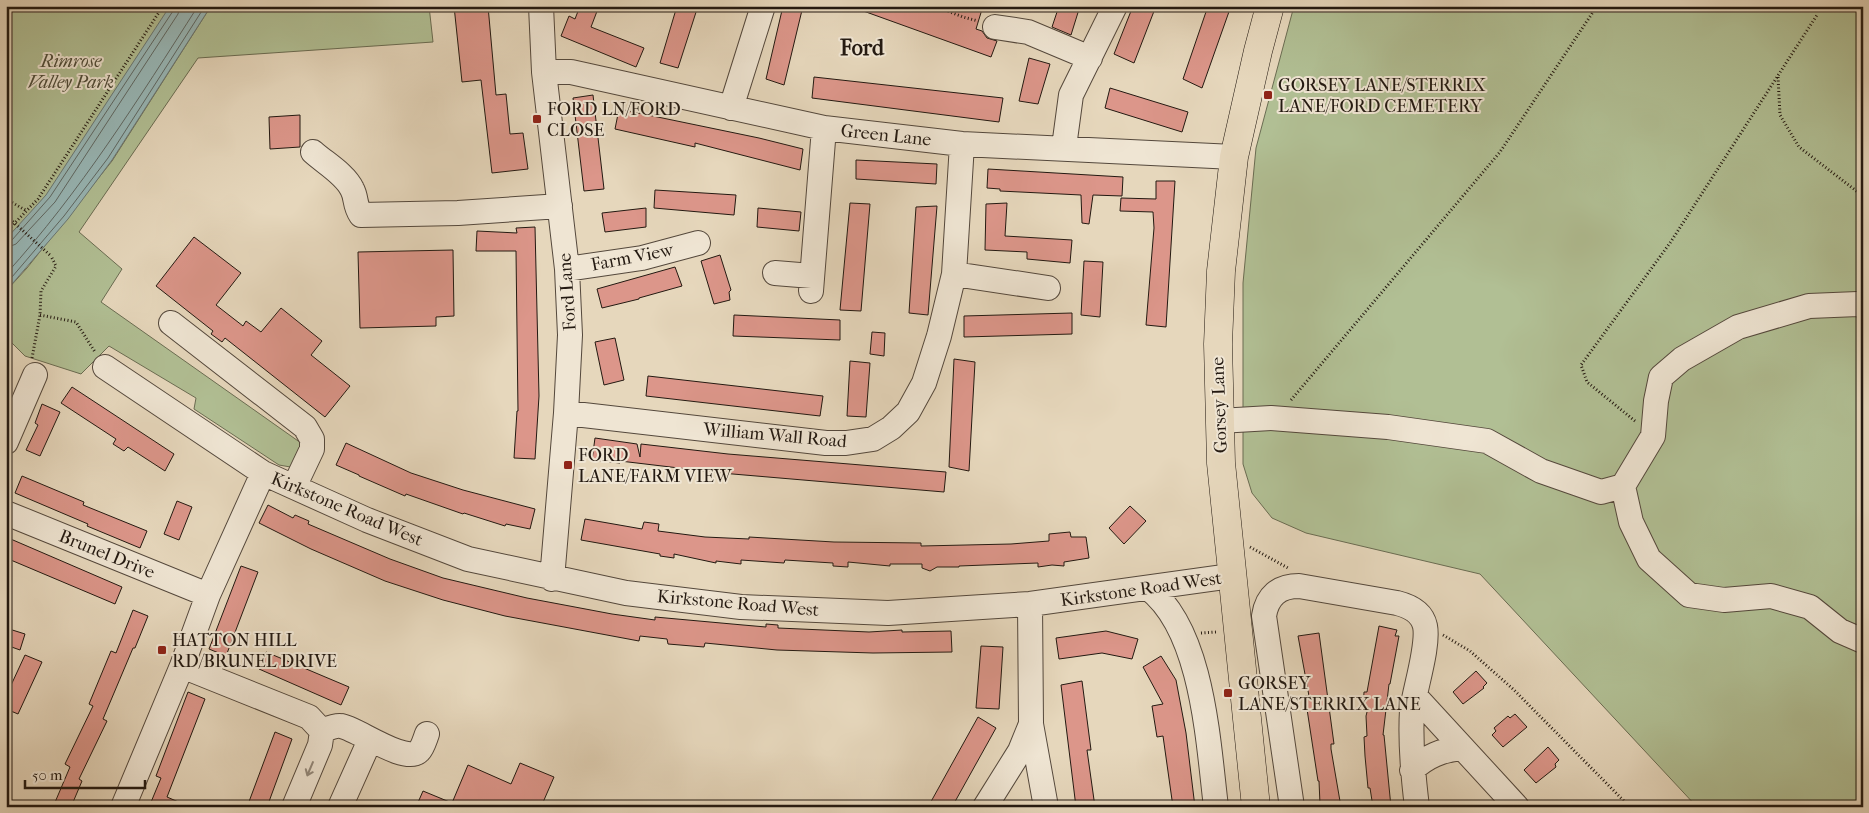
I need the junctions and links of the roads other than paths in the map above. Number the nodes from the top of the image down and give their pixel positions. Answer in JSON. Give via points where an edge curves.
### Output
{"nodes":[{"id":1,"x":541,"y":6,"type":"edge"},
{"id":2,"x":763,"y":6,"type":"edge"},
{"id":3,"x":1116,"y":6,"type":"edge"},
{"id":4,"x":1270,"y":6,"type":"edge"},
{"id":5,"x":995,"y":27,"type":"road end"},
{"id":6,"x":1090,"y":58,"type":"junction"},
{"id":7,"x":544,"y":72,"type":"junction"},
{"id":8,"x":731,"y":108,"type":"junction"},
{"id":9,"x":824,"y":128,"type":"junction"},
{"id":10,"x":962,"y":144,"type":"junction"},
{"id":11,"x":1064,"y":148,"type":"junction"},
{"id":12,"x":313,"y":152,"type":"dead end"},
{"id":13,"x":1234,"y":157,"type":"junction"},
{"id":14,"x":560,"y":206,"type":"junction"},
{"id":15,"x":698,"y":243,"type":"dead end"},
{"id":16,"x":567,"y":269,"type":"junction"},
{"id":17,"x":775,"y":273,"type":"dead end"},
{"id":18,"x":954,"y":274,"type":"junction"},
{"id":19,"x":1048,"y":288,"type":"dead end"},
{"id":20,"x":1863,"y":306,"type":"edge"},
{"id":21,"x":171,"y":323,"type":"dead end"},
{"id":22,"x":105,"y":367,"type":"road end"},
{"id":23,"x":35,"y":375,"type":"road end"},
{"id":24,"x":566,"y":413,"type":"junction"},
{"id":25,"x":1219,"y":421,"type":"junction"},
{"id":26,"x":6,"y":442,"type":"edge"},
{"id":27,"x":264,"y":472,"type":"junction"},
{"id":28,"x":1623,"y":486,"type":"junction"},
{"id":29,"x":294,"y":487,"type":"junction"},
{"id":30,"x":6,"y":513,"type":"edge"},
{"id":31,"x":1231,"y":576,"type":"junction"},
{"id":32,"x":552,"y":579,"type":"junction"},
{"id":33,"x":1148,"y":588,"type":"junction"},
{"id":34,"x":208,"y":595,"type":"junction"},
{"id":35,"x":1030,"y":604,"type":"junction"},
{"id":36,"x":1863,"y":641,"type":"edge"},
{"id":37,"x":182,"y":666,"type":"junction"},
{"id":38,"x":1414,"y":696,"type":"junction"},
{"id":39,"x":1030,"y":724,"type":"junction"},
{"id":40,"x":322,"y":731,"type":"junction"},
{"id":41,"x":427,"y":734,"type":"dead end"},
{"id":42,"x":370,"y":740,"type":"junction"},
{"id":43,"x":1462,"y":748,"type":"junction"},
{"id":44,"x":1412,"y":770,"type":"junction"},
{"id":45,"x":123,"y":807,"type":"edge"},
{"id":46,"x":294,"y":807,"type":"edge"},
{"id":47,"x":340,"y":807,"type":"edge"},
{"id":48,"x":985,"y":807,"type":"edge"},
{"id":49,"x":1046,"y":807,"type":"edge"},
{"id":50,"x":1216,"y":807,"type":"edge"},
{"id":51,"x":1256,"y":807,"type":"edge"},
{"id":52,"x":1292,"y":807,"type":"edge"},
{"id":53,"x":1417,"y":807,"type":"edge"},
{"id":54,"x":1517,"y":807,"type":"edge"}],
"edges":[{"from":1,"to":7,"type":"street","name":"Ford Lane"},
{"from":2,"to":8,"type":"street"},
{"from":3,"to":6,"type":"street"},
{"from":4,"to":13,"type":"main road","name":"Gorsey Lane"},
{"from":5,"to":6,"type":"street","via":[[1028,32]]},
{"from":6,"to":11,"type":"street","via":[[1071,95]]},
{"from":7,"to":8,"type":"street","name":"Green Lane","via":[[571,72]]},
{"from":7,"to":14,"type":"street","name":"Ford Lane"},
{"from":8,"to":9,"type":"street","name":"Green Lane"},
{"from":9,"to":10,"type":"street","name":"Green Lane"},
{"from":9,"to":17,"type":"street","via":[[812,283]]},
{"from":10,"to":11,"type":"street","name":"Green Lane"},
{"from":10,"to":18,"type":"street","name":"William Wall Road"},
{"from":11,"to":13,"type":"street","name":"Green Lane"},
{"from":12,"to":14,"type":"street","via":[[352,188],[356,208],[361,215]]},
{"from":13,"to":25,"type":"main road","name":"Gorsey Lane","via":[[1221,271]]},
{"from":14,"to":16,"type":"street","name":"Ford Lane"},
{"from":15,"to":16,"type":"street","name":"Farm View","via":[[642,258]]},
{"from":16,"to":24,"type":"street","name":"Ford Lane","via":[[570,335]]},
{"from":18,"to":19,"type":"street"},
{"from":18,"to":24,"type":"street","name":"William Wall Road","via":[[924,383],[908,412],[873,439],[826,443]]},
{"from":20,"to":28,"type":"street","via":[[1809,306],[1747,324],[1682,359],[1661,377],[1652,436]]},
{"from":21,"to":29,"type":"street","via":[[305,427],[312,439],[312,449]]},
{"from":22,"to":27,"type":"street","name":"Kirkstone Road West"},
{"from":23,"to":26,"type":"street"},
{"from":24,"to":32,"type":"street","name":"Ford Lane"},
{"from":25,"to":28,"type":"street","via":[[1276,419],[1388,427],[1486,441],[1541,471],[1600,492]]},
{"from":25,"to":31,"type":"main road","name":"Gorsey Lane"},
{"from":27,"to":29,"type":"street","name":"Kirkstone Road West"},
{"from":27,"to":34,"type":"street"},
{"from":28,"to":36,"type":"street","via":[[1631,522],[1649,559],[1689,594],[1724,600],[1771,596],[1810,607],[1840,631]]},
{"from":29,"to":32,"type":"street","name":"Kirkstone Road West","via":[[468,560]]},
{"from":30,"to":34,"type":"street","name":"Brunel Drive"},
{"from":31,"to":33,"type":"street","name":"Kirkstone Road West"},
{"from":31,"to":51,"type":"main road","name":"Gorsey Lane"},
{"from":32,"to":35,"type":"street","name":"Kirkstone Road West","via":[[626,594],[741,607],[888,613]]},
{"from":33,"to":35,"type":"street","name":"Kirkstone Road West"},
{"from":33,"to":50,"type":"street","via":[[1160,597],[1170,612],[1189,653],[1204,712]]},
{"from":34,"to":37,"type":"street"},
{"from":35,"to":39,"type":"street"},
{"from":37,"to":40,"type":"street","via":[[308,717]]},
{"from":37,"to":45,"type":"street"},
{"from":38,"to":43,"type":"street"},
{"from":38,"to":44,"type":"street"},
{"from":38,"to":52,"type":"street","via":[[1425,626],[1411,607],[1298,586],[1289,586],[1275,593],[1268,600],[1265,626]]},
{"from":39,"to":48,"type":"street","via":[[1020,751]]},
{"from":39,"to":49,"type":"street"},
{"from":40,"to":42,"type":"street","via":[[341,726]]},
{"from":40,"to":46,"type":"street","one_way":true,"via":[[320,745]]},
{"from":41,"to":42,"type":"street","via":[[420,750],[411,754]]},
{"from":42,"to":47,"type":"street"},
{"from":43,"to":44,"type":"street","via":[[1436,753]]},
{"from":43,"to":54,"type":"street"},
{"from":44,"to":53,"type":"street"}]}
